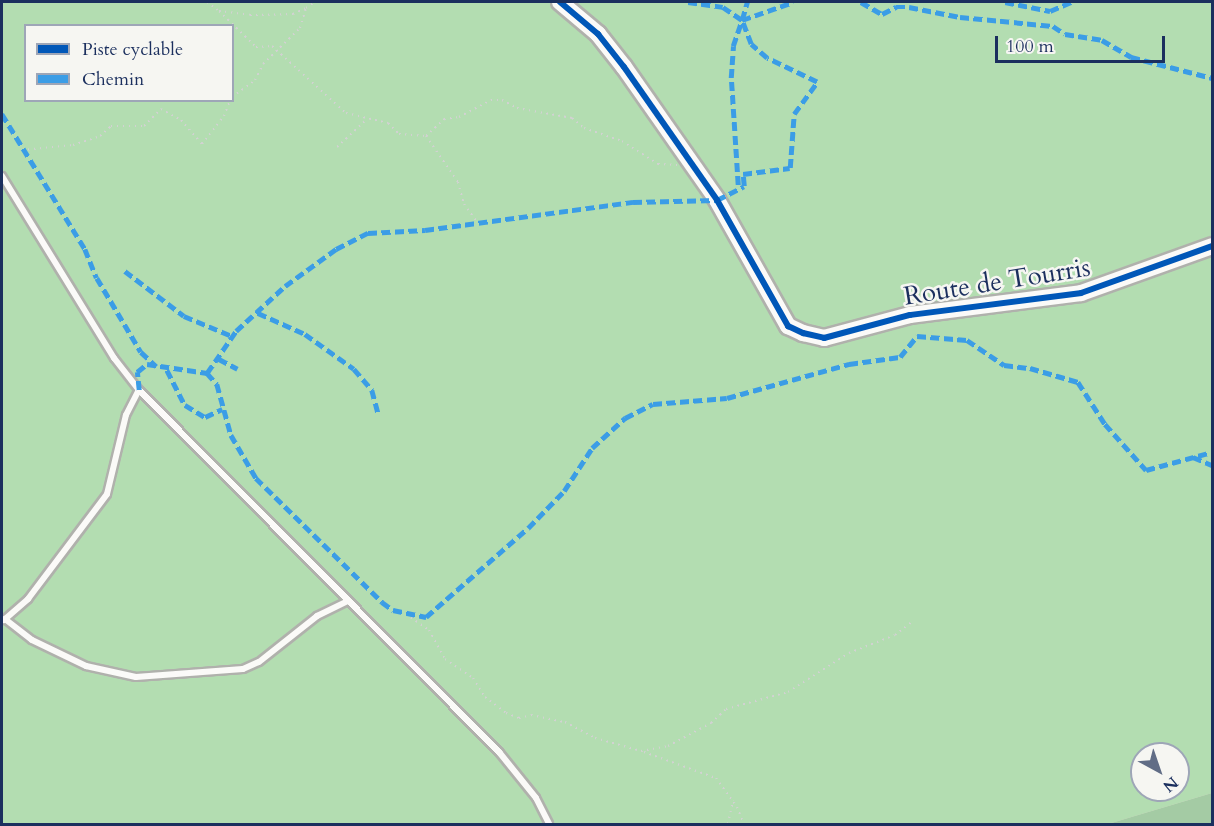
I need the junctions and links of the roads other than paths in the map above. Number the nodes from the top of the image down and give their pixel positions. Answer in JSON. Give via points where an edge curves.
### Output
{"nodes":[{"id":1,"x":560,"y":2,"type":"edge"},
{"id":2,"x":2,"y":176,"type":"edge"},
{"id":3,"x":1212,"y":246,"type":"edge"},
{"id":4,"x":139,"y":390,"type":"junction"},
{"id":5,"x":348,"y":601,"type":"junction"},
{"id":6,"x":3,"y":620,"type":"edge"},
{"id":7,"x":549,"y":825,"type":"edge"}],
"edges":[{"from":1,"to":3,"type":"street","name":"Route de Tourris","via":[[598,34],[692,163],[788,326],[825,338],[910,315],[1081,293]]},
{"from":2,"to":4,"type":"lane","via":[[114,358]]},
{"from":4,"to":5,"type":"lane"},
{"from":4,"to":6,"type":"lane","via":[[126,415],[107,494],[28,599]]},
{"from":5,"to":6,"type":"lane","via":[[316,616],[259,662],[243,669],[136,677],[86,666]]},
{"from":5,"to":7,"type":"lane","via":[[499,752],[536,798]]}]}
